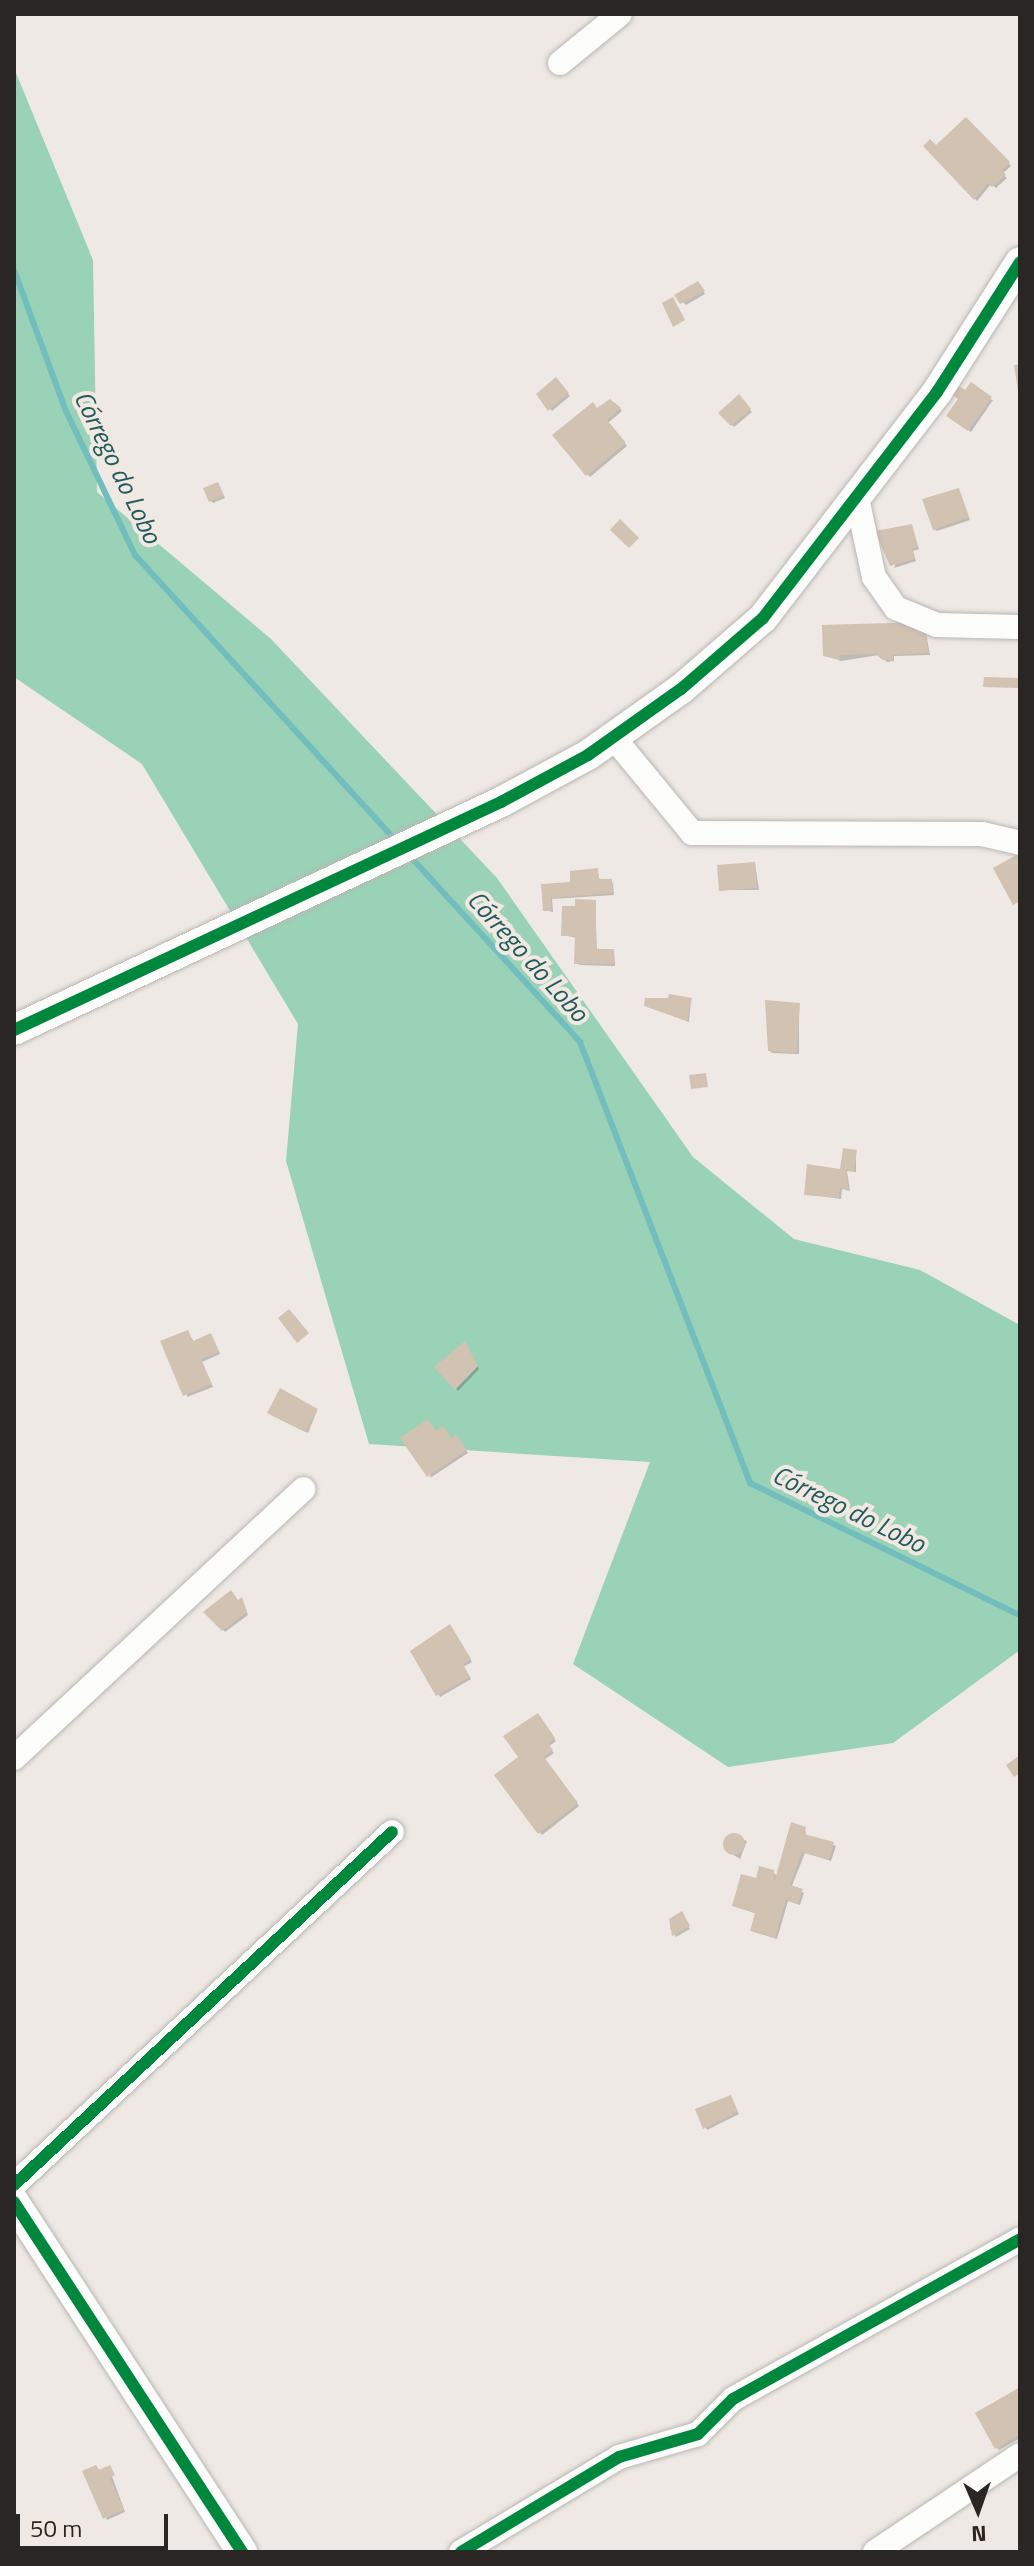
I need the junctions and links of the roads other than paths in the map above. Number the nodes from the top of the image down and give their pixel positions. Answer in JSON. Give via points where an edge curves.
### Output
{"nodes":[{"id":1,"x":620,"y":14,"type":"edge"},
{"id":2,"x":560,"y":63,"type":"dead end"},
{"id":3,"x":1020,"y":262,"type":"edge"},
{"id":4,"x":857,"y":498,"type":"junction"},
{"id":5,"x":1020,"y":627,"type":"edge"},
{"id":6,"x":613,"y":737,"type":"junction"},
{"id":7,"x":1020,"y":843,"type":"edge"},
{"id":8,"x":14,"y":1030,"type":"edge"},
{"id":9,"x":303,"y":1489,"type":"dead end"},
{"id":10,"x":14,"y":1758,"type":"edge"},
{"id":11,"x":392,"y":1832,"type":"dead end"},
{"id":12,"x":14,"y":2185,"type":"edge"},
{"id":13,"x":14,"y":2202,"type":"edge"},
{"id":14,"x":1020,"y":2239,"type":"edge"},
{"id":15,"x":1020,"y":2455,"type":"edge"},
{"id":16,"x":242,"y":2552,"type":"edge"},
{"id":17,"x":461,"y":2552,"type":"edge"},
{"id":18,"x":875,"y":2552,"type":"edge"}],
"edges":[{"from":1,"to":2,"type":"street"},
{"from":3,"to":4,"type":"street","via":[[937,392]]},
{"from":4,"to":5,"type":"street","via":[[874,577],[896,608],[937,625]]},
{"from":4,"to":6,"type":"street","via":[[763,618],[681,689]]},
{"from":6,"to":7,"type":"street","via":[[692,833],[982,834]]},
{"from":6,"to":8,"type":"street","via":[[501,802]]},
{"from":9,"to":10,"type":"street"},
{"from":11,"to":12,"type":"street"},
{"from":13,"to":16,"type":"street"},
{"from":14,"to":17,"type":"street","via":[[733,2399],[698,2434],[619,2457]]},
{"from":15,"to":18,"type":"street"}]}
